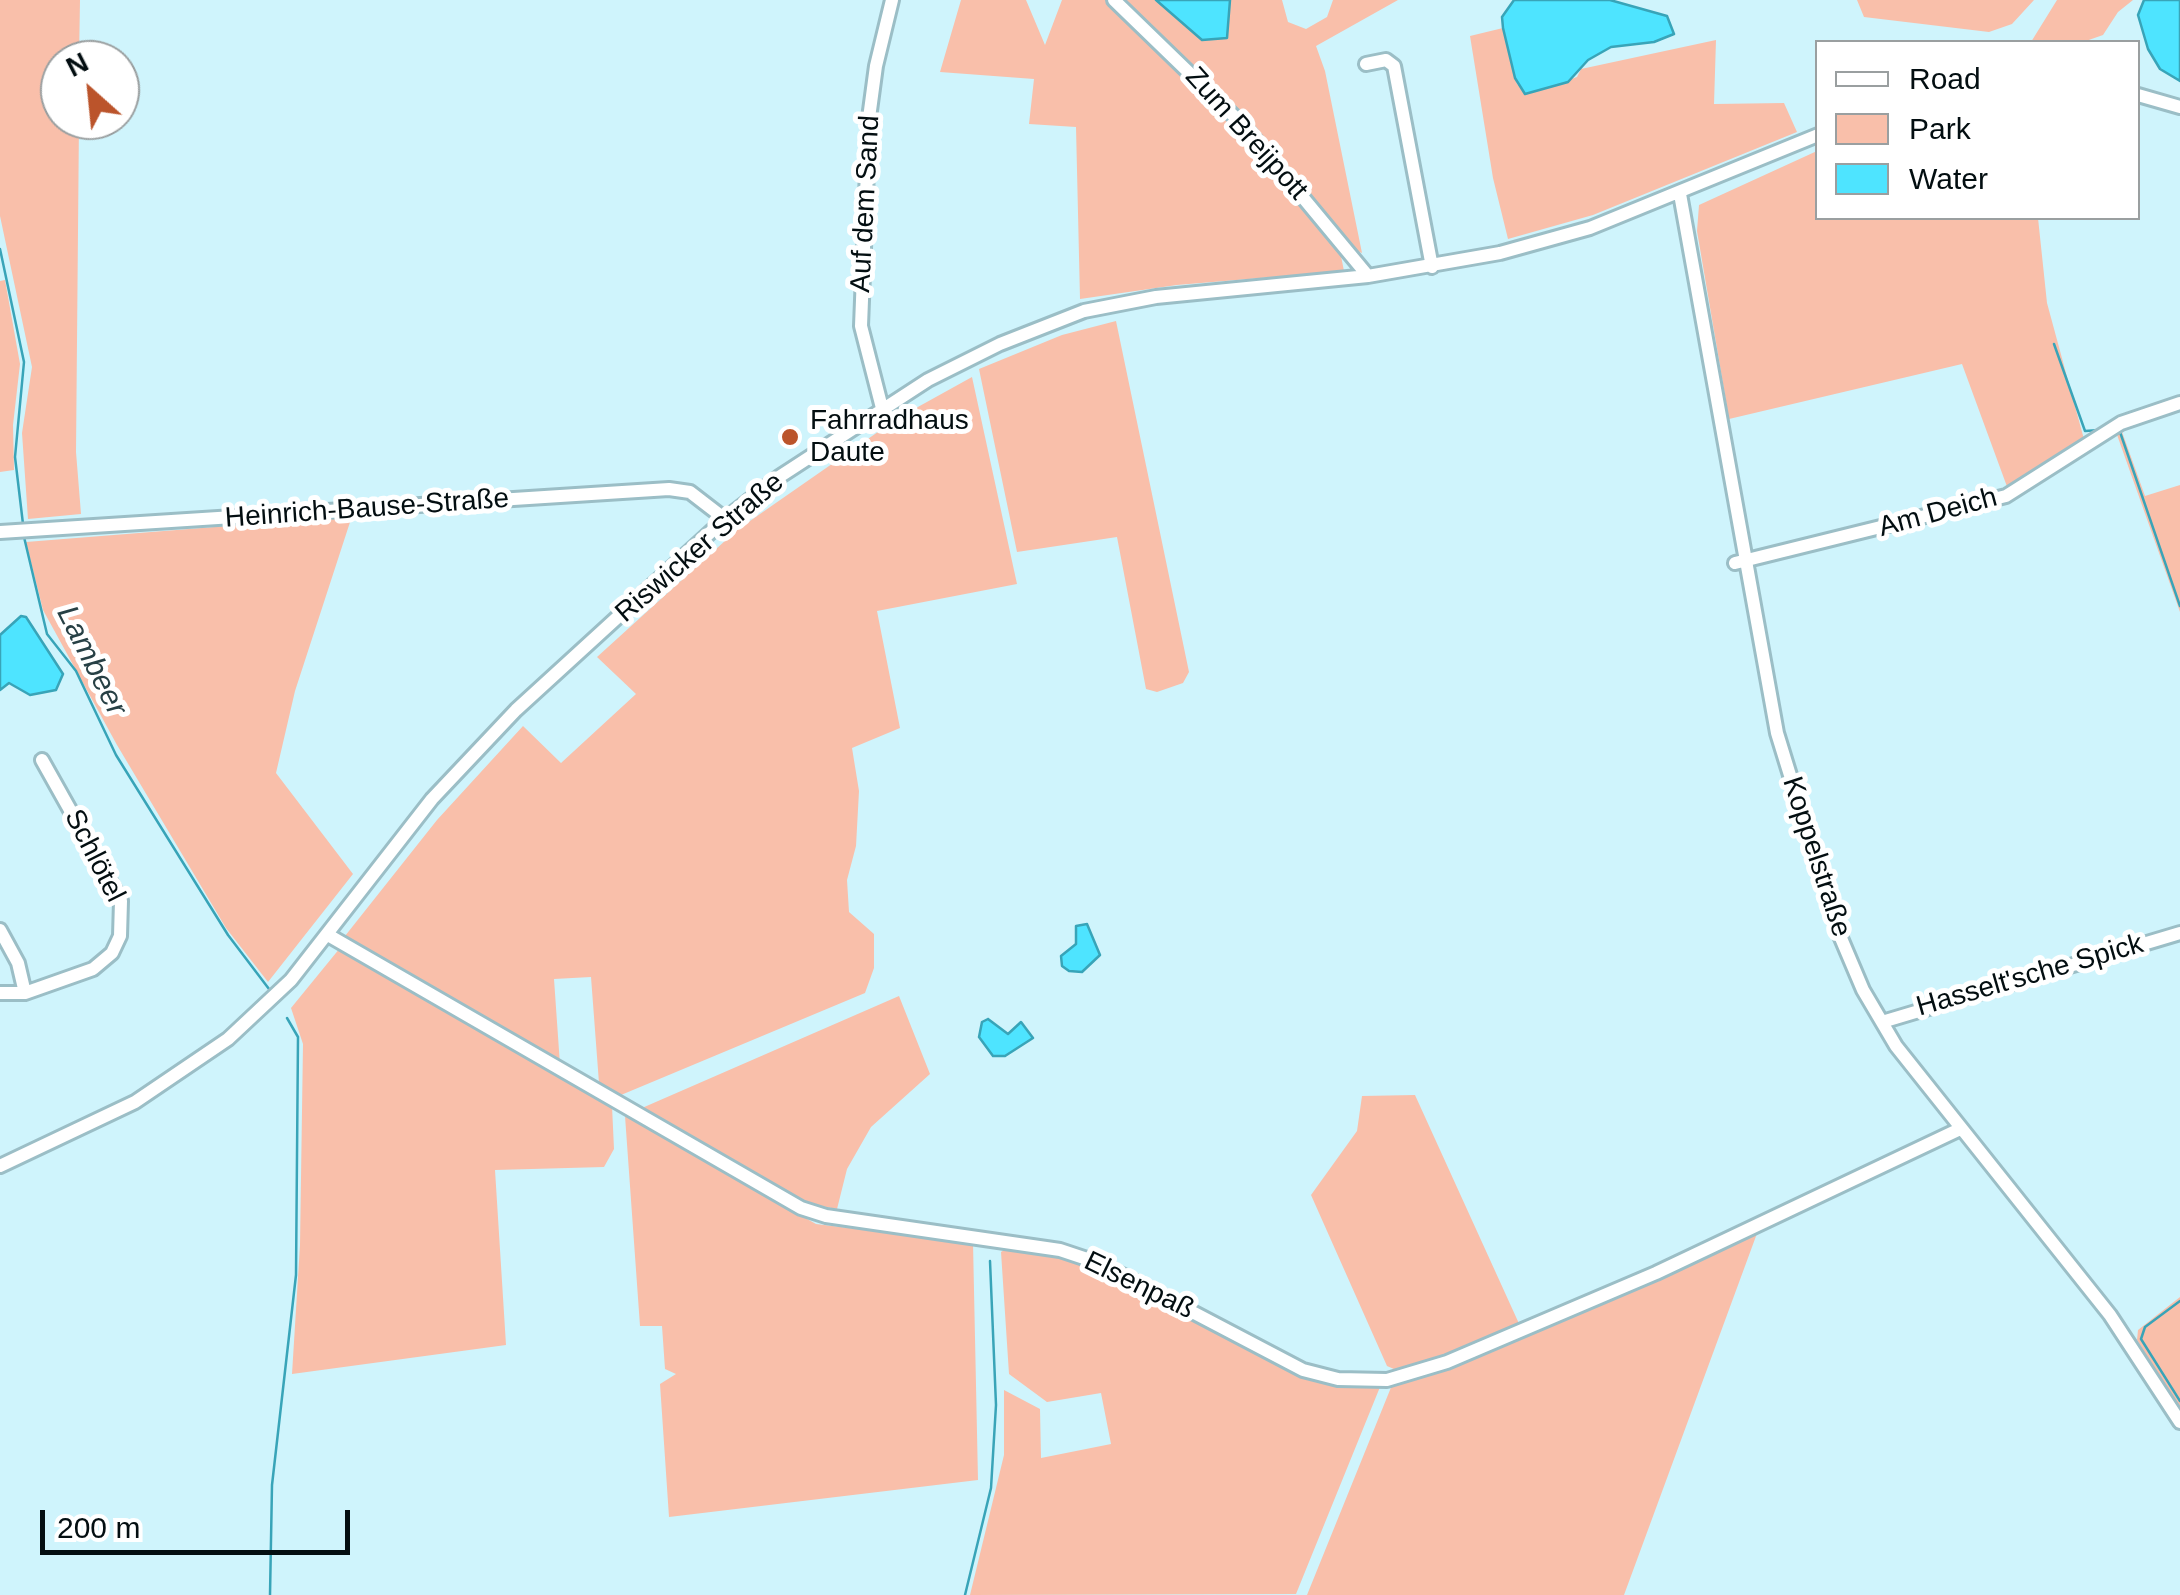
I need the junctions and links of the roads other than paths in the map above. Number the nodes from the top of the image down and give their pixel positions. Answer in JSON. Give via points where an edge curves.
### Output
{"nodes":[{"id":1,"x":892,"y":0,"type":"edge"},
{"id":2,"x":1114,"y":0,"type":"edge"},
{"id":3,"x":1366,"y":64,"type":"dead end"},
{"id":4,"x":2140,"y":96,"type":"edge"},
{"id":5,"x":2180,"y":108,"type":"edge"},
{"id":6,"x":1815,"y":136,"type":"edge"},
{"id":7,"x":1680,"y":194,"type":"junction"},
{"id":8,"x":1432,"y":267,"type":"junction"},
{"id":9,"x":1368,"y":276,"type":"junction"},
{"id":10,"x":2180,"y":403,"type":"edge"},
{"id":11,"x":882,"y":408,"type":"junction"},
{"id":12,"x":725,"y":519,"type":"junction"},
{"id":13,"x":0,"y":532,"type":"edge"},
{"id":14,"x":1740,"y":562,"type":"junction"},
{"id":15,"x":42,"y":760,"type":"dead end"},
{"id":16,"x":0,"y":930,"type":"edge"},
{"id":17,"x":2180,"y":932,"type":"edge"},
{"id":18,"x":328,"y":935,"type":"junction"},
{"id":19,"x":25,"y":992,"type":"junction"},
{"id":20,"x":0,"y":993,"type":"edge"},
{"id":21,"x":1882,"y":1022,"type":"junction"},
{"id":22,"x":1960,"y":1129,"type":"junction"},
{"id":23,"x":0,"y":1166,"type":"edge"},
{"id":24,"x":2180,"y":1422,"type":"edge"}],
"edges":[{"from":1,"to":11,"type":"street","name":"Auf dem Sand","via":[[869,118],[861,326]]},
{"from":2,"to":9,"type":"street","name":"Zum Breijpott","via":[[1242,124]]},
{"from":3,"to":8,"type":"street","via":[[1386,60],[1394,66]]},
{"from":4,"to":5,"type":"street"},
{"from":6,"to":7,"type":"street","name":"Riswicker Straße"},
{"from":7,"to":8,"type":"street","name":"Riswicker Straße","via":[[1590,228]]},
{"from":7,"to":14,"type":"street","name":"Koppelstraße"},
{"from":8,"to":9,"type":"street","name":"Riswicker Straße"},
{"from":9,"to":11,"type":"street","name":"Riswicker Straße","via":[[1156,297],[1084,311],[1000,344]]},
{"from":10,"to":14,"type":"street","name":"Am Deich","via":[[2121,423],[2006,496]]},
{"from":11,"to":12,"type":"street","name":"Riswicker Straße"},
{"from":12,"to":13,"type":"street","name":"Heinrich-Bause-Straße","via":[[690,492],[670,489]]},
{"from":12,"to":18,"type":"street","name":"Riswicker Straße","via":[[516,710],[432,799]]},
{"from":14,"to":21,"type":"street","name":"Koppelstraße","via":[[1794,796],[1838,931]]},
{"from":15,"to":19,"type":"street","name":"Schlötel","via":[[111,878],[123,917],[112,953],[93,969]]},
{"from":16,"to":19,"type":"street"},
{"from":17,"to":21,"type":"street","name":"Hasselt'sche Spick"},
{"from":18,"to":22,"type":"street","name":"Elsenpaß","via":[[801,1208],[1073,1254],[1136,1280],[1303,1370],[1338,1379],[1386,1380],[1447,1362],[1656,1273]]},
{"from":18,"to":23,"type":"street","name":"Riswicker Straße","via":[[241,1028],[182,1074]]},
{"from":19,"to":20,"type":"street","name":"Schlötel"},
{"from":21,"to":22,"type":"street","name":"Koppelstraße"},
{"from":22,"to":24,"type":"street","name":"Koppelstraße","via":[[2110,1315]]}]}
